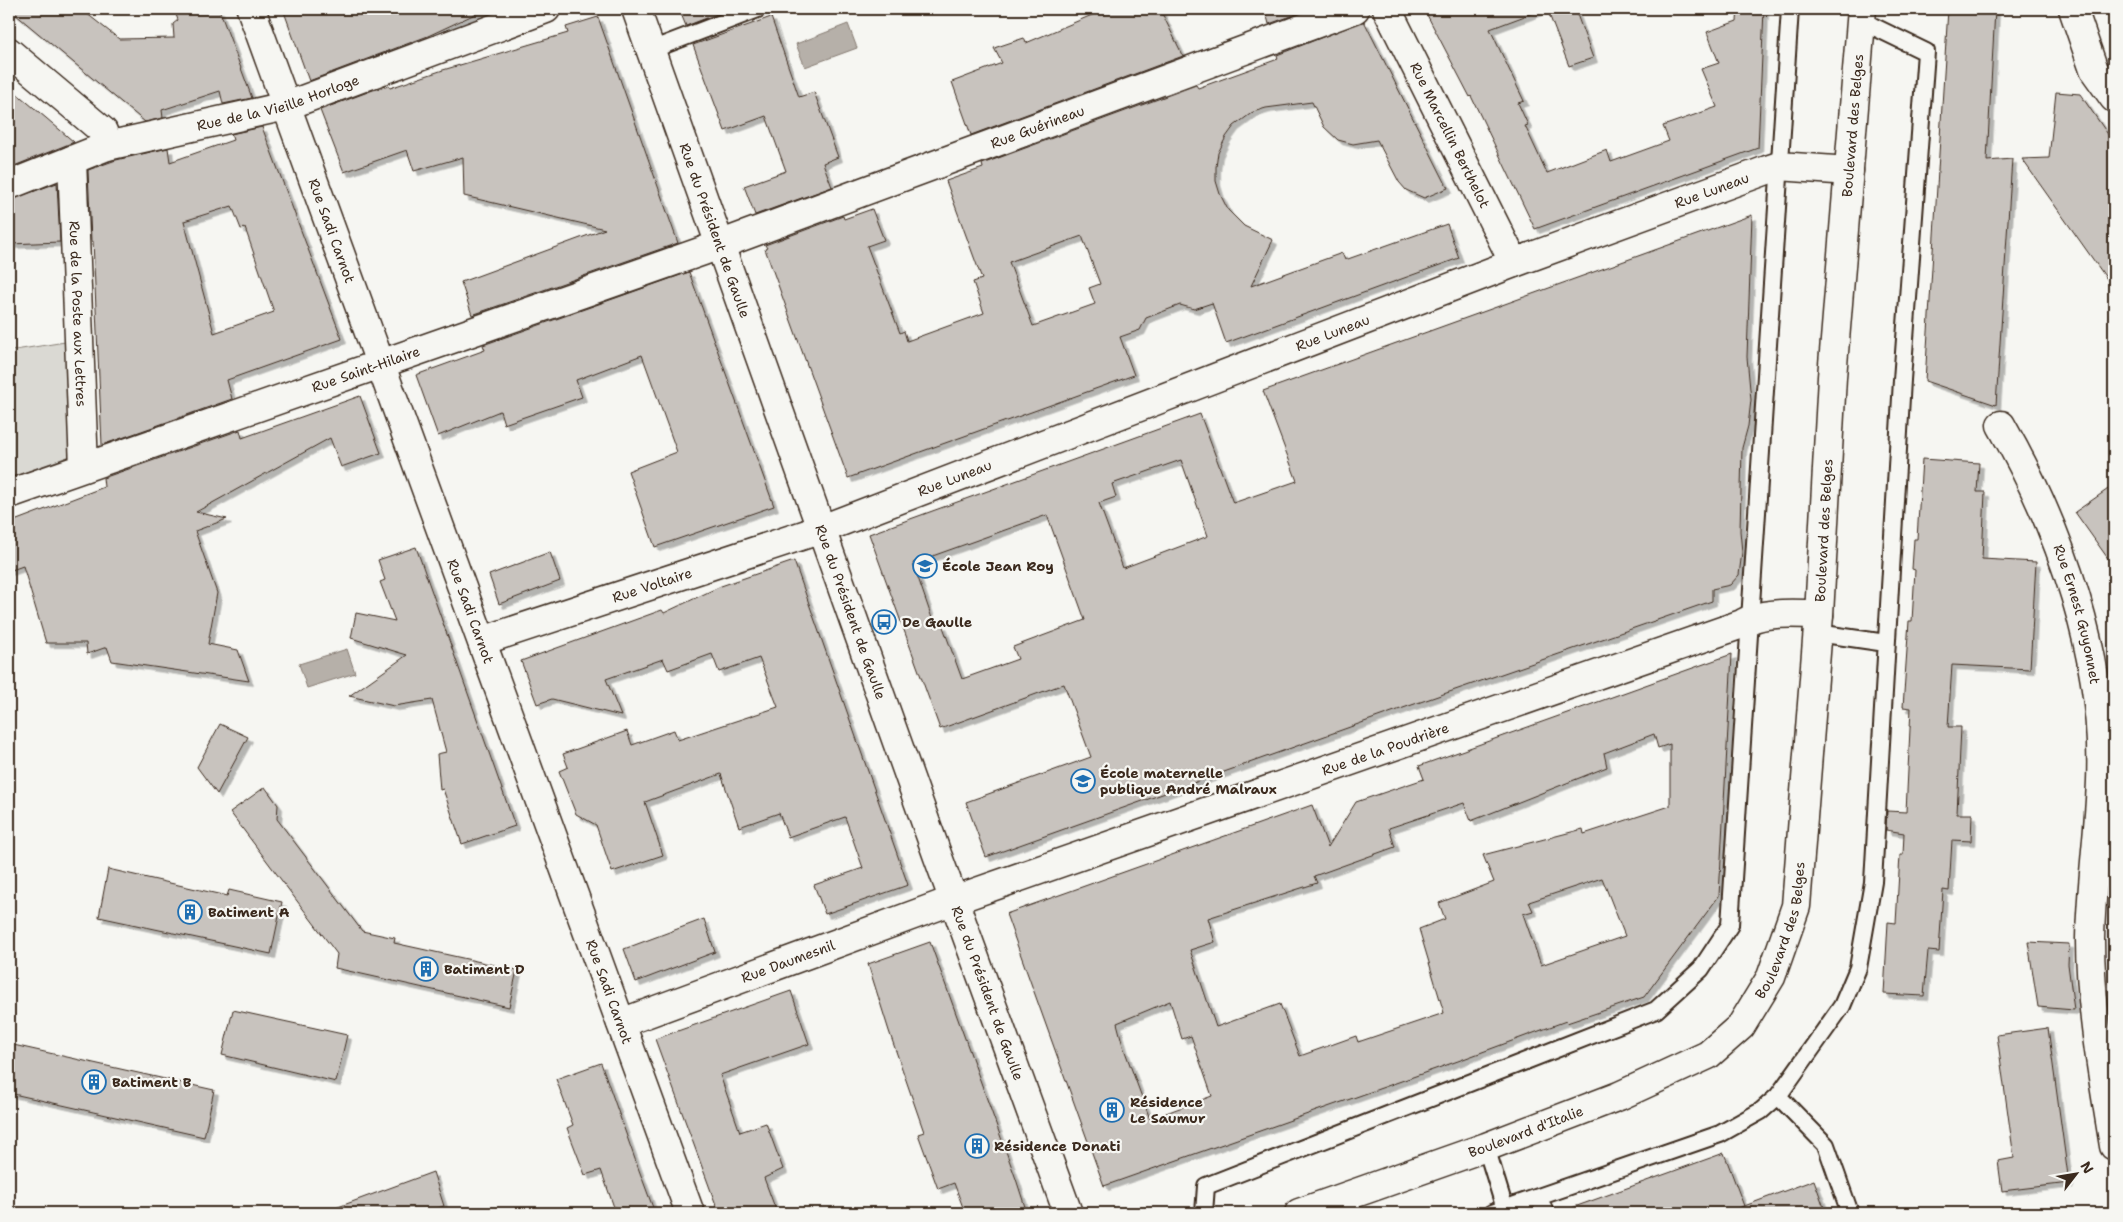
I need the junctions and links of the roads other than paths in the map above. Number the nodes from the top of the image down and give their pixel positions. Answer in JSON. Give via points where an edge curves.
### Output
{"nodes":[{"id":1,"x":251,"y":9,"type":"edge"},
{"id":2,"x":546,"y":9,"type":"edge"},
{"id":3,"x":636,"y":9,"type":"edge"},
{"id":4,"x":758,"y":9,"type":"edge"},
{"id":5,"x":1355,"y":9,"type":"edge"},
{"id":6,"x":1387,"y":9,"type":"edge"},
{"id":7,"x":1790,"y":9,"type":"edge"},
{"id":8,"x":2060,"y":9,"type":"edge"},
{"id":9,"x":2074,"y":9,"type":"edge"},
{"id":10,"x":1861,"y":14,"type":"edge"},
{"id":11,"x":651,"y":50,"type":"junction"},
{"id":12,"x":9,"y":52,"type":"edge"},
{"id":13,"x":2094,"y":70,"type":"junction"},
{"id":14,"x":2114,"y":98,"type":"edge"},
{"id":15,"x":286,"y":106,"type":"junction"},
{"id":16,"x":107,"y":146,"type":"junction"},
{"id":17,"x":72,"y":160,"type":"junction"},
{"id":18,"x":1779,"y":166,"type":"junction"},
{"id":19,"x":1849,"y":171,"type":"junction"},
{"id":20,"x":9,"y":185,"type":"edge"},
{"id":21,"x":720,"y":245,"type":"junction"},
{"id":22,"x":1514,"y":263,"type":"junction"},
{"id":23,"x":380,"y":364,"type":"junction"},
{"id":24,"x":2001,"y":425,"type":"dead end"},
{"id":25,"x":84,"y":467,"type":"junction"},
{"id":26,"x":9,"y":494,"type":"edge"},
{"id":27,"x":822,"y":529,"type":"junction"},
{"id":28,"x":1750,"y":618,"type":"junction"},
{"id":29,"x":1818,"y":624,"type":"junction"},
{"id":30,"x":482,"y":641,"type":"junction"},
{"id":31,"x":1886,"y":643,"type":"junction"},
{"id":32,"x":954,"y":900,"type":"junction"},
{"id":33,"x":621,"y":1023,"type":"junction"},
{"id":34,"x":1741,"y":1026,"type":"joint"},
{"id":35,"x":1778,"y":1096,"type":"junction"},
{"id":36,"x":2114,"y":1146,"type":"edge"},
{"id":37,"x":1486,"y":1147,"type":"junction"},
{"id":38,"x":1539,"y":1197,"type":"junction"},
{"id":39,"x":1499,"y":1211,"type":"edge"},
{"id":40,"x":690,"y":1213,"type":"edge"},
{"id":41,"x":1068,"y":1213,"type":"edge"},
{"id":42,"x":1204,"y":1213,"type":"edge"},
{"id":43,"x":1299,"y":1213,"type":"edge"},
{"id":44,"x":1545,"y":1213,"type":"edge"},
{"id":45,"x":1850,"y":1213,"type":"edge"}],
"edges":[{"from":1,"to":15,"type":"street","name":"Rue Sadi Carnot"},
{"from":2,"to":15,"type":"street","name":"Rue de la Vieille Horloge"},
{"from":3,"to":11,"type":"street","name":"Rue du Président de Gaulle"},
{"from":4,"to":11,"type":"lane"},
{"from":5,"to":21,"type":"street","name":"Rue Guérineau"},
{"from":6,"to":22,"type":"street","name":"Rue Marcellin Berthelot"},
{"from":7,"to":18,"type":"lane"},
{"from":8,"to":13,"type":"street"},
{"from":9,"to":13,"type":"street"},
{"from":10,"to":19,"type":"street","name":"Boulevard des Belges"},
{"from":10,"to":31,"type":"lane","via":[[1926,52]]},
{"from":11,"to":21,"type":"street","name":"Rue du Président de Gaulle"},
{"from":12,"to":16,"type":"street","via":[[103,131]]},
{"from":13,"to":14,"type":"street"},
{"from":15,"to":16,"type":"street","name":"Rue de la Vieille Horloge"},
{"from":15,"to":23,"type":"street","name":"Rue Sadi Carnot"},
{"from":16,"to":17,"type":"street","name":"Rue de la Vieille Horloge"},
{"from":17,"to":20,"type":"street","name":"Rue de la Vieille Horloge"},
{"from":17,"to":25,"type":"street","name":"Rue de la Poste aux Lettres"},
{"from":18,"to":19,"type":"street","name":"Rue Luneau"},
{"from":18,"to":22,"type":"street","name":"Rue Luneau"},
{"from":18,"to":28,"type":"lane"},
{"from":19,"to":29,"type":"street","name":"Boulevard des Belges","via":[[1832,378]]},
{"from":21,"to":23,"type":"street","name":"Rue Saint-Hilaire"},
{"from":21,"to":27,"type":"street","name":"Rue du Président de Gaulle"},
{"from":22,"to":27,"type":"street","name":"Rue Luneau"},
{"from":23,"to":25,"type":"street","name":"Rue Saint-Hilaire"},
{"from":23,"to":30,"type":"street","name":"Rue Sadi Carnot"},
{"from":24,"to":36,"type":"street","name":"Rue Ernest Guyonnet","via":[[2059,548],[2087,638],[2100,726],[2101,771],[2090,940],[2093,1004]]},
{"from":25,"to":26,"type":"street","name":"Rue Saint-Hilaire"},
{"from":27,"to":30,"type":"street","name":"Rue Voltaire"},
{"from":27,"to":32,"type":"street","name":"Rue du Président de Gaulle"},
{"from":28,"to":29,"type":"street","name":"Rue de la Poudrière","via":[[1795,613]]},
{"from":28,"to":32,"type":"street","name":"Rue de la Poudrière","via":[[1742,624]]},
{"from":28,"to":42,"type":"lane","via":[[1730,925],[1701,969],[1656,1010],[1206,1186]]},
{"from":29,"to":31,"type":"lane"},
{"from":29,"to":34,"type":"street","name":"Boulevard des Belges","via":[[1796,906],[1771,977]]},
{"from":30,"to":33,"type":"street","name":"Rue Sadi Carnot"},
{"from":31,"to":35,"type":"lane","via":[[1873,882],[1858,968],[1842,1006]]},
{"from":32,"to":33,"type":"street","name":"Rue Daumesnil"},
{"from":32,"to":41,"type":"street","name":"Rue du Président de Gaulle"},
{"from":33,"to":40,"type":"street","name":"Rue Sadi Carnot"},
{"from":34,"to":37,"type":"street","name":"Boulevard d'Italie","via":[[1708,1055],[1619,1096]]},
{"from":35,"to":38,"type":"lane","via":[[1761,1111],[1720,1134]]},
{"from":35,"to":45,"type":"lane","via":[[1826,1145]]},
{"from":37,"to":39,"type":"lane"},
{"from":37,"to":43,"type":"street","name":"Boulevard d'Italie"},
{"from":38,"to":39,"type":"lane"},
{"from":38,"to":44,"type":"lane"}]}
